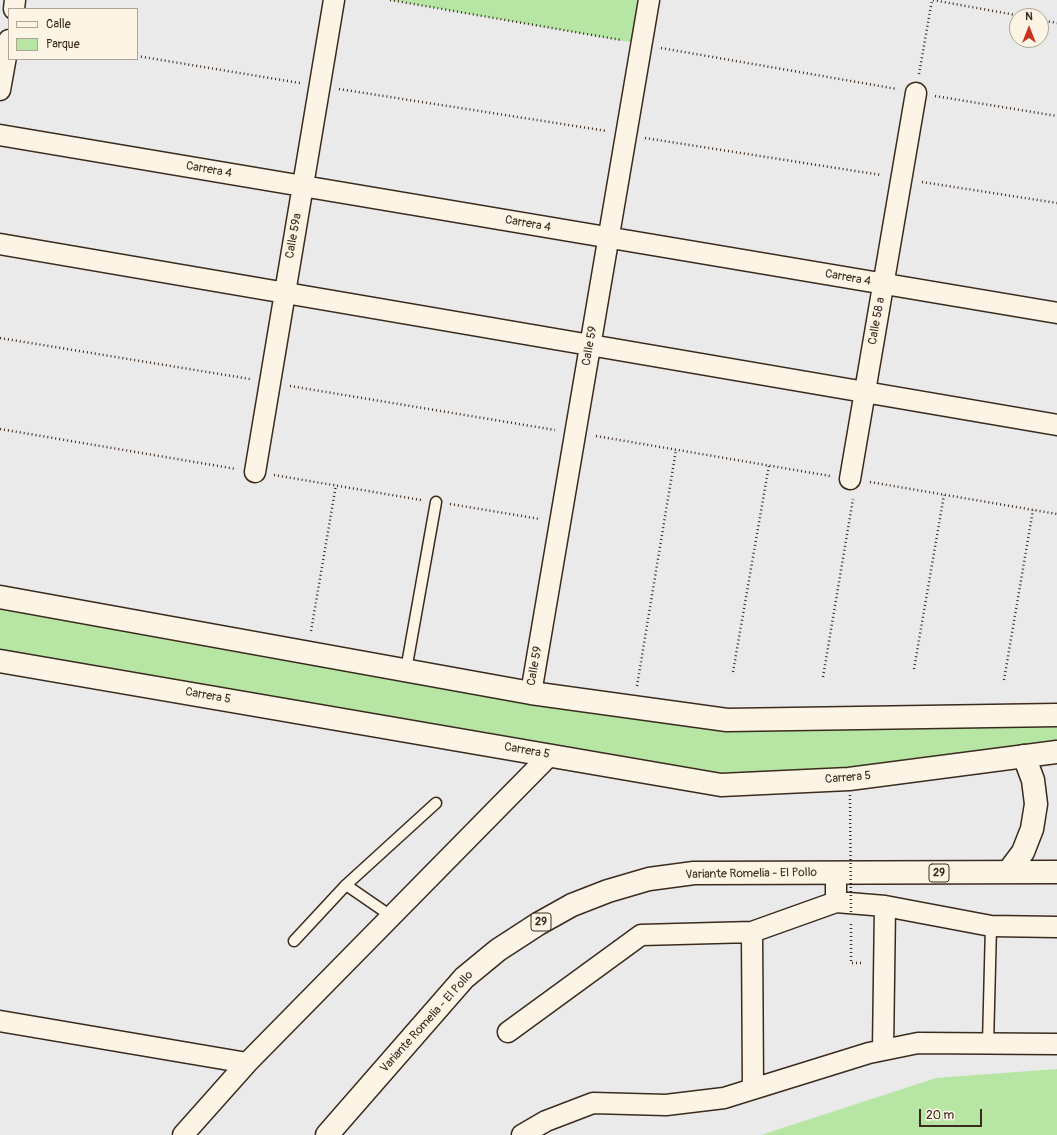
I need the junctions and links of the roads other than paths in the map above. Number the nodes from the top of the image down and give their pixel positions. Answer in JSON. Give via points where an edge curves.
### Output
{"nodes":[{"id":1,"x":334,"y":0,"type":"edge"},
{"id":2,"x":649,"y":0,"type":"edge"},
{"id":3,"x":8,"y":46,"type":"edge"},
{"id":4,"x":0,"y":90,"type":"edge"},
{"id":5,"x":916,"y":93,"type":"road end"},
{"id":6,"x":0,"y":135,"type":"edge"},
{"id":7,"x":303,"y":186,"type":"junction"},
{"id":8,"x":609,"y":238,"type":"junction"},
{"id":9,"x":0,"y":244,"type":"edge"},
{"id":10,"x":884,"y":284,"type":"junction"},
{"id":11,"x":285,"y":292,"type":"junction"},
{"id":12,"x":1057,"y":313,"type":"edge"},
{"id":13,"x":590,"y":345,"type":"junction"},
{"id":14,"x":865,"y":392,"type":"junction"},
{"id":15,"x":1057,"y":425,"type":"edge"},
{"id":16,"x":255,"y":472,"type":"road end"},
{"id":17,"x":853,"y":480,"type":"road end"},
{"id":18,"x":436,"y":502,"type":"road end"},
{"id":19,"x":0,"y":597,"type":"edge"},
{"id":20,"x":0,"y":661,"type":"edge"},
{"id":21,"x":406,"y":670,"type":"junction"},
{"id":22,"x":531,"y":692,"type":"junction"},
{"id":23,"x":1057,"y":715,"type":"edge"},
{"id":24,"x":1057,"y":752,"type":"edge"},
{"id":25,"x":550,"y":755,"type":"junction"},
{"id":26,"x":1024,"y":756,"type":"junction"},
{"id":27,"x":436,"y":803,"type":"dead end"},
{"id":28,"x":1052,"y":870,"type":"edge"},
{"id":29,"x":1008,"y":872,"type":"junction"},
{"id":30,"x":836,"y":873,"type":"junction"},
{"id":31,"x":346,"y":885,"type":"junction"},
{"id":32,"x":885,"y":906,"type":"junction"},
{"id":33,"x":844,"y":908,"type":"junction"},
{"id":34,"x":391,"y":916,"type":"junction"},
{"id":35,"x":991,"y":926,"type":"junction"},
{"id":36,"x":1057,"y":927,"type":"edge"},
{"id":37,"x":752,"y":932,"type":"junction"},
{"id":38,"x":294,"y":941,"type":"dead end"},
{"id":39,"x":0,"y":1021,"type":"edge"},
{"id":40,"x":508,"y":1032,"type":"dead end"},
{"id":41,"x":988,"y":1044,"type":"junction"},
{"id":42,"x":1057,"y":1044,"type":"edge"},
{"id":43,"x":883,"y":1050,"type":"junction"},
{"id":44,"x":247,"y":1062,"type":"junction"},
{"id":45,"x":753,"y":1089,"type":"junction"},
{"id":46,"x":183,"y":1135,"type":"edge"},
{"id":47,"x":327,"y":1135,"type":"edge"},
{"id":48,"x":522,"y":1135,"type":"edge"}],
"edges":[{"from":1,"to":7,"type":"street","name":"Calle 59a"},
{"from":2,"to":8,"type":"street","name":"Calle 59"},
{"from":3,"to":4,"type":"street"},
{"from":5,"to":10,"type":"street","name":"Calle 58 a"},
{"from":6,"to":7,"type":"street","name":"Carrera 4"},
{"from":7,"to":8,"type":"street","name":"Carrera 4"},
{"from":7,"to":11,"type":"street","name":"Calle 59a"},
{"from":8,"to":10,"type":"street","name":"Carrera 4"},
{"from":8,"to":13,"type":"street","name":"Calle 59"},
{"from":9,"to":11,"type":"street"},
{"from":10,"to":12,"type":"street","name":"Carrera 4"},
{"from":10,"to":14,"type":"street","name":"Calle 58 a"},
{"from":11,"to":13,"type":"street"},
{"from":11,"to":16,"type":"street","name":"Calle 59a"},
{"from":13,"to":14,"type":"street"},
{"from":13,"to":22,"type":"street","name":"Calle 59"},
{"from":14,"to":15,"type":"street"},
{"from":14,"to":17,"type":"street","name":"Calle 58 a"},
{"from":18,"to":21,"type":"lane"},
{"from":19,"to":21,"type":"main road"},
{"from":20,"to":25,"type":"main road","name":"Carrera 5"},
{"from":21,"to":22,"type":"main road"},
{"from":22,"to":23,"type":"main road","via":[[727,720]]},
{"from":24,"to":26,"type":"main road","name":"Carrera 5"},
{"from":25,"to":26,"type":"main road","name":"Carrera 5","via":[[722,785],[849,779]]},
{"from":25,"to":34,"type":"street"},
{"from":26,"to":29,"type":"main road","via":[[1036,804],[1032,829],[1023,852]]},
{"from":27,"to":31,"type":"lane"},
{"from":28,"to":29,"type":"main road","name":"Variante Romelia - El Pollo","number":"29"},
{"from":29,"to":30,"type":"main road","name":"Variante Romelia - El Pollo","number":"29"},
{"from":30,"to":33,"type":"street"},
{"from":30,"to":47,"type":"main road","name":"Variante Romelia - El Pollo","number":"29","via":[[694,873],[649,879],[572,905],[498,950],[464,978]]},
{"from":31,"to":34,"type":"lane"},
{"from":31,"to":38,"type":"lane"},
{"from":32,"to":33,"type":"street"},
{"from":32,"to":35,"type":"street"},
{"from":32,"to":43,"type":"street"},
{"from":33,"to":37,"type":"street"},
{"from":34,"to":44,"type":"street"},
{"from":35,"to":36,"type":"street"},
{"from":35,"to":41,"type":"lane"},
{"from":37,"to":40,"type":"street","via":[[641,935]]},
{"from":37,"to":45,"type":"street"},
{"from":39,"to":44,"type":"street"},
{"from":41,"to":42,"type":"street"},
{"from":41,"to":43,"type":"street","via":[[918,1043]]},
{"from":43,"to":45,"type":"street"},
{"from":44,"to":46,"type":"street"},
{"from":45,"to":48,"type":"street","via":[[724,1098],[666,1105],[593,1103],[546,1121]]}]}
